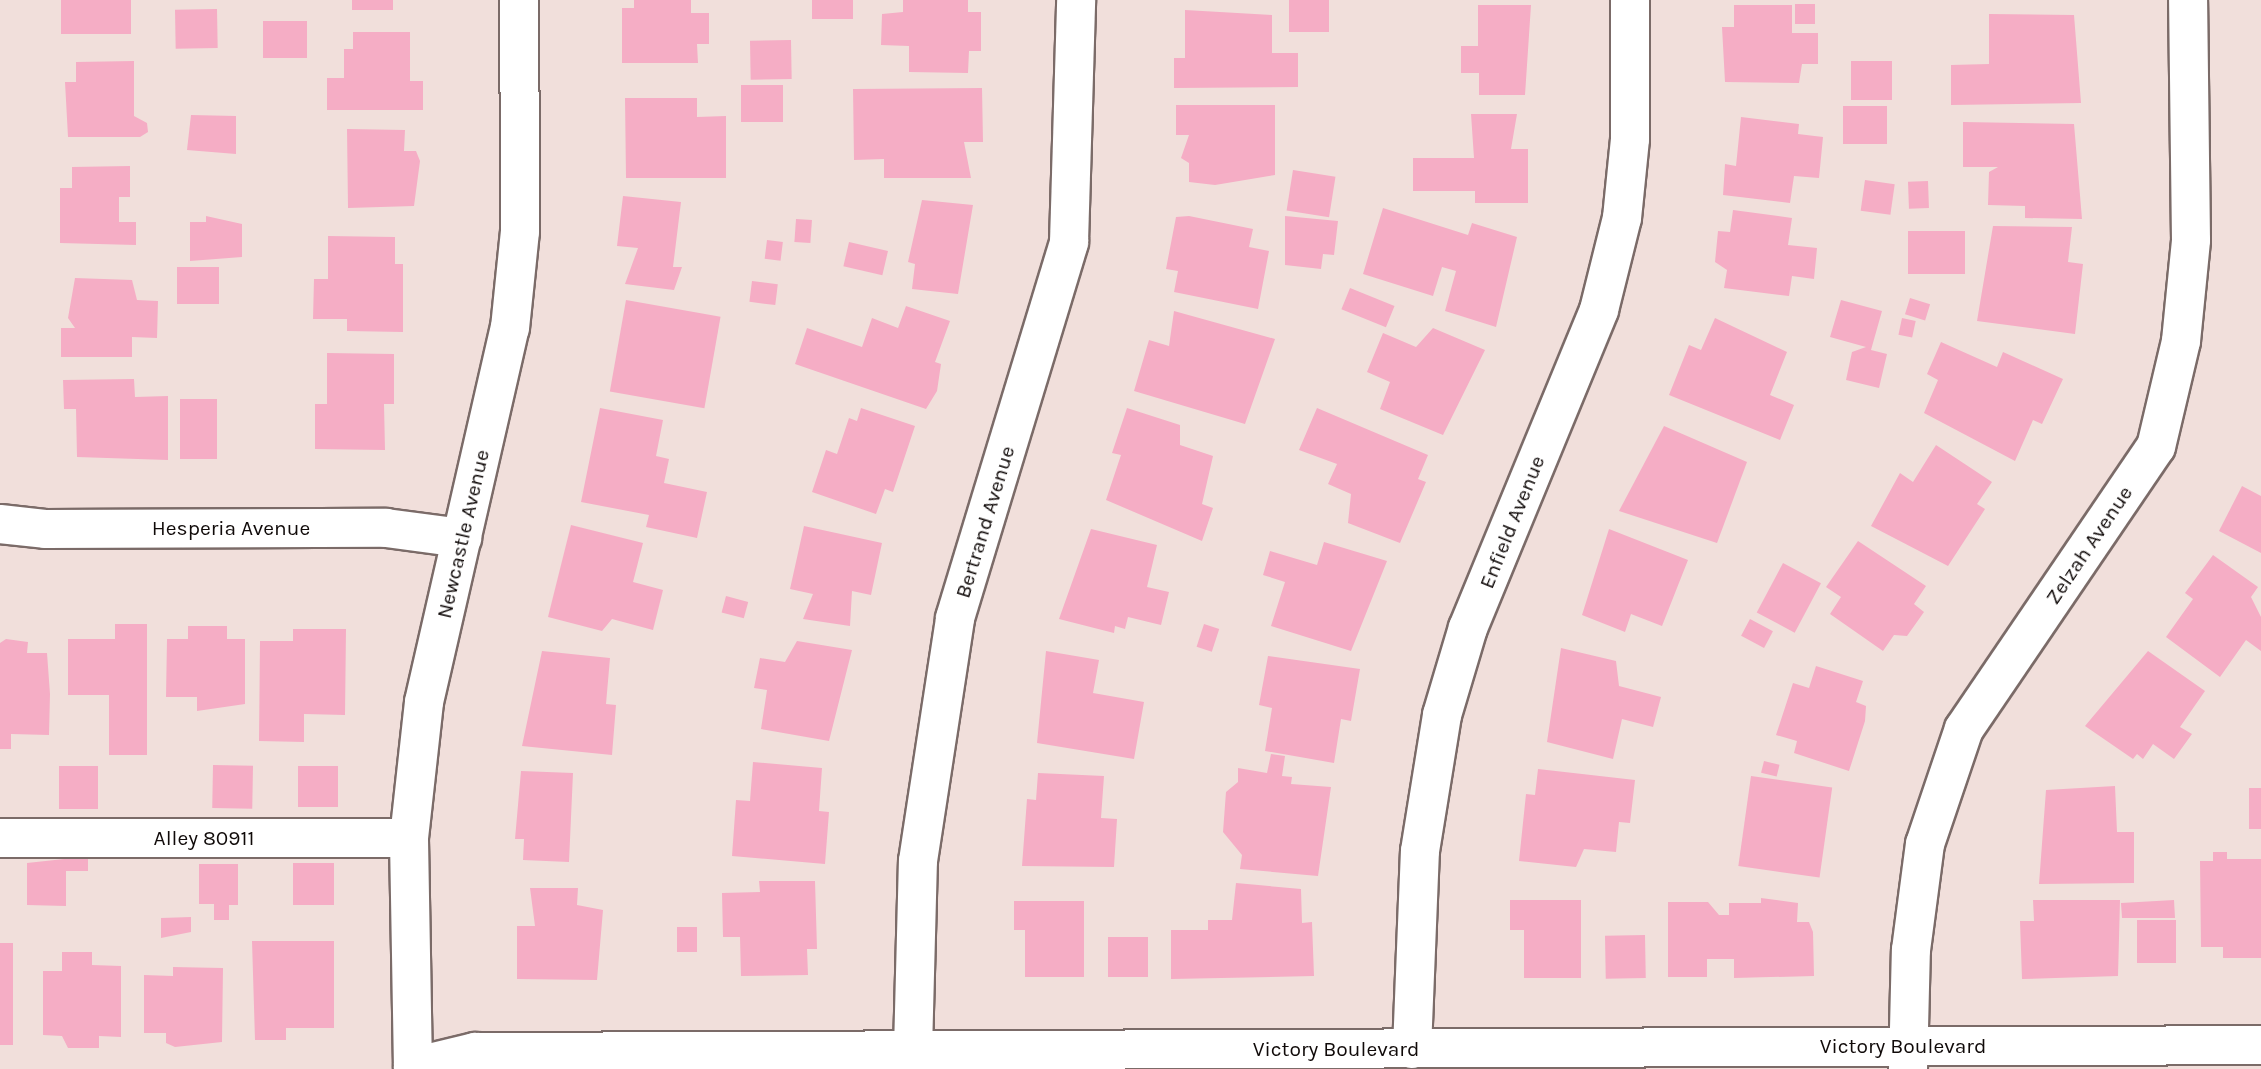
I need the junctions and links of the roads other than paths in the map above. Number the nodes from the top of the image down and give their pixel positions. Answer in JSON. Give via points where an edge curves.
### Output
{"nodes":[{"id":1,"x":519,"y":0,"type":"edge"},
{"id":2,"x":1076,"y":0,"type":"edge"},
{"id":3,"x":1630,"y":0,"type":"edge"},
{"id":4,"x":2188,"y":0,"type":"edge"},
{"id":5,"x":0,"y":524,"type":"edge"},
{"id":6,"x":462,"y":538,"type":"junction"},
{"id":7,"x":0,"y":838,"type":"edge"},
{"id":8,"x":409,"y":838,"type":"junction"},
{"id":9,"x":2261,"y":1045,"type":"edge"},
{"id":10,"x":1412,"y":1049,"type":"junction"},
{"id":11,"x":913,"y":1050,"type":"junction"},
{"id":12,"x":1909,"y":1058,"type":"edge"},
{"id":13,"x":413,"y":1068,"type":"edge"}],
"edges":[{"from":1,"to":6,"type":"street","name":"Newcastle Avenue","via":[[520,232],[510,328]]},
{"from":2,"to":11,"type":"street","name":"Bertrand Avenue","via":[[1069,242],[955,618],[918,861]]},
{"from":3,"to":10,"type":"street","name":"Enfield Avenue","via":[[1630,139],[1622,218],[1599,310],[1468,628],[1442,715],[1420,851]]},
{"from":4,"to":12,"type":"street","name":"Zelzah Avenue","via":[[2191,240],[2181,341],[2156,447],[1964,729],[1926,844],[1911,950]]},
{"from":5,"to":6,"type":"street","name":"Hesperia Avenue","via":[[45,529],[386,528]]},
{"from":6,"to":8,"type":"street","name":"Newcastle Avenue","via":[[424,702]]},
{"from":7,"to":8,"type":"street","name":"Alley 80911"},
{"from":8,"to":13,"type":"street","name":"Newcastle Avenue"},
{"from":9,"to":12,"type":"street","name":"Victory Boulevard"},
{"from":10,"to":11,"type":"street","name":"Victory Boulevard"},
{"from":10,"to":12,"type":"street","name":"Victory Boulevard"},
{"from":11,"to":13,"type":"street","name":"Victory Boulevard","via":[[475,1052]]}]}
